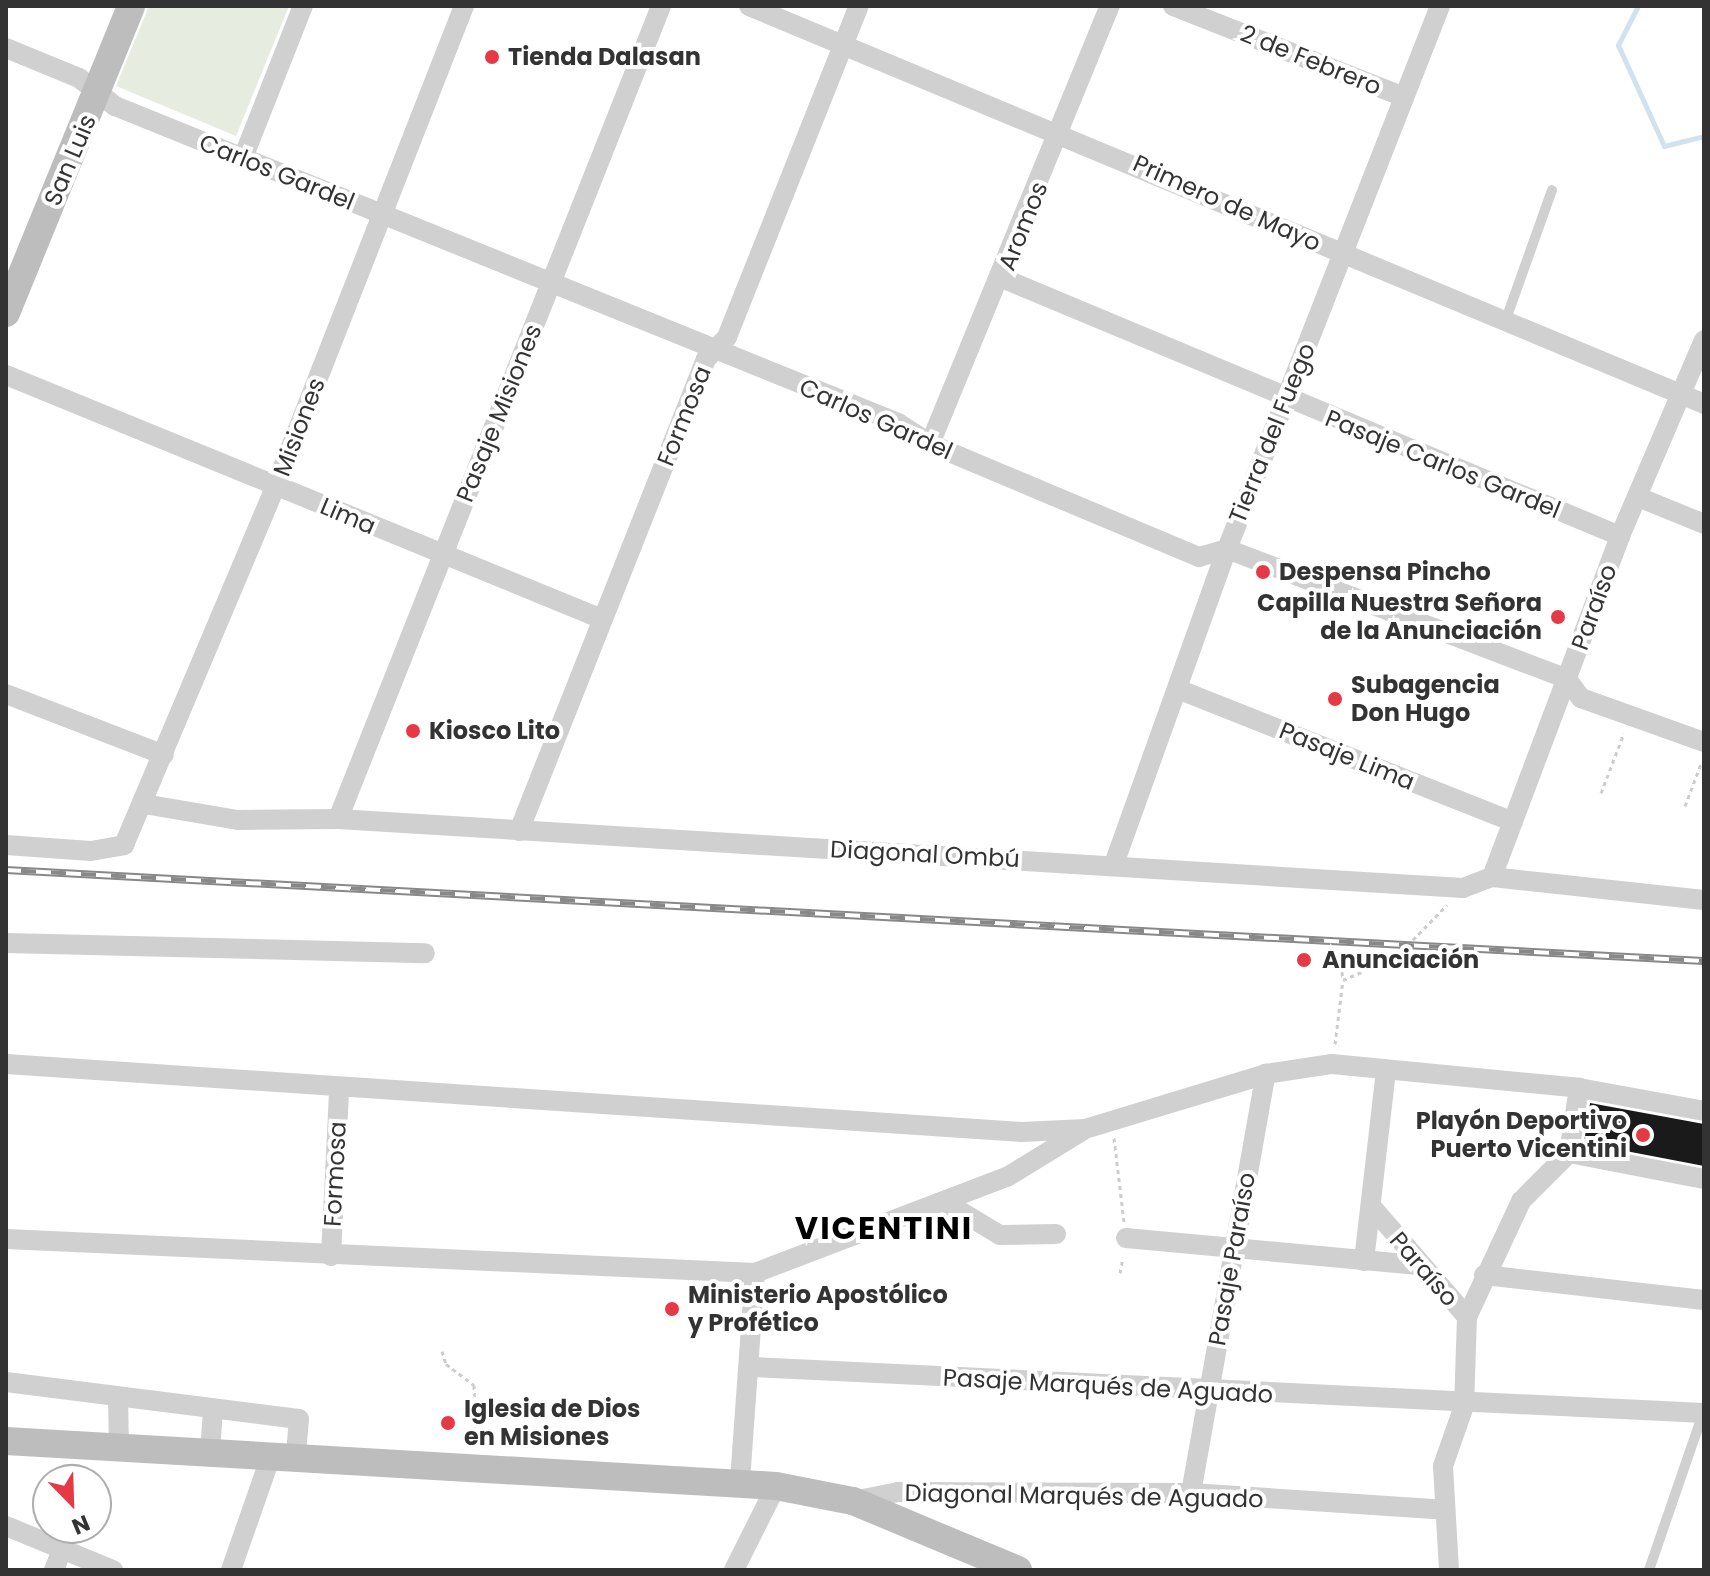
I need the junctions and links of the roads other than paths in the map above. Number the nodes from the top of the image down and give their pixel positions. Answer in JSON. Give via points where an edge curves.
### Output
{"nodes":[{"id":1,"x":131,"y":6,"type":"edge"},
{"id":2,"x":303,"y":6,"type":"edge"},
{"id":3,"x":464,"y":6,"type":"edge"},
{"id":4,"x":661,"y":6,"type":"edge"},
{"id":5,"x":749,"y":6,"type":"edge"},
{"id":6,"x":859,"y":6,"type":"edge"},
{"id":7,"x":1110,"y":6,"type":"edge"},
{"id":8,"x":1173,"y":6,"type":"edge"},
{"id":9,"x":1440,"y":6,"type":"edge"},
{"id":10,"x":843,"y":45,"type":"junction"},
{"id":11,"x":6,"y":48,"type":"edge"},
{"id":12,"x":98,"y":93,"type":"junction"},
{"id":13,"x":1404,"y":97,"type":"junction"},
{"id":14,"x":1061,"y":131,"type":"junction"},
{"id":15,"x":243,"y":158,"type":"junction"},
{"id":16,"x":1552,"y":190,"type":"dead end"},
{"id":17,"x":382,"y":214,"type":"junction"},
{"id":18,"x":1344,"y":254,"type":"junction"},
{"id":19,"x":1002,"y":278,"type":"junction"},
{"id":20,"x":551,"y":284,"type":"junction"},
{"id":21,"x":6,"y":313,"type":"edge"},
{"id":22,"x":1504,"y":324,"type":"junction"},
{"id":23,"x":1704,"y":340,"type":"edge"},
{"id":24,"x":715,"y":349,"type":"junction"},
{"id":25,"x":6,"y":375,"type":"edge"},
{"id":26,"x":1682,"y":395,"type":"junction"},
{"id":27,"x":1285,"y":400,"type":"junction"},
{"id":28,"x":1704,"y":404,"type":"edge"},
{"id":29,"x":930,"y":444,"type":"junction"},
{"id":30,"x":276,"y":485,"type":"junction"},
{"id":31,"x":1638,"y":497,"type":"junction"},
{"id":32,"x":1704,"y":524,"type":"edge"},
{"id":33,"x":1620,"y":536,"type":"junction"},
{"id":34,"x":1227,"y":549,"type":"junction"},
{"id":35,"x":443,"y":556,"type":"junction"},
{"id":36,"x":602,"y":619,"type":"junction"},
{"id":37,"x":1567,"y":679,"type":"junction"},
{"id":38,"x":1180,"y":690,"type":"junction"},
{"id":39,"x":6,"y":694,"type":"edge"},
{"id":40,"x":1704,"y":742,"type":"edge"},
{"id":41,"x":164,"y":755,"type":"junction"},
{"id":42,"x":144,"y":804,"type":"junction"},
{"id":43,"x":338,"y":819,"type":"junction"},
{"id":44,"x":1513,"y":822,"type":"junction"},
{"id":45,"x":519,"y":831,"type":"junction"},
{"id":46,"x":6,"y":845,"type":"edge"},
{"id":47,"x":1114,"y":864,"type":"junction"},
{"id":48,"x":1492,"y":877,"type":"junction"},
{"id":49,"x":1704,"y":900,"type":"edge"},
{"id":50,"x":6,"y":943,"type":"edge"},
{"id":51,"x":425,"y":953,"type":"dead end"},
{"id":52,"x":6,"y":1064,"type":"edge"},
{"id":53,"x":1386,"y":1072,"type":"junction"},
{"id":54,"x":1266,"y":1074,"type":"junction"},
{"id":55,"x":1579,"y":1088,"type":"junction"},
{"id":56,"x":339,"y":1092,"type":"junction"},
{"id":57,"x":1704,"y":1111,"type":"edge"},
{"id":58,"x":1085,"y":1129,"type":"junction"},
{"id":59,"x":1569,"y":1153,"type":"junction"},
{"id":60,"x":1704,"y":1179,"type":"edge"},
{"id":61,"x":945,"y":1202,"type":"junction"},
{"id":62,"x":1371,"y":1206,"type":"junction"},
{"id":63,"x":1056,"y":1234,"type":"dead end"},
{"id":64,"x":1126,"y":1238,"type":"road end"},
{"id":65,"x":6,"y":1239,"type":"edge"},
{"id":66,"x":1233,"y":1245,"type":"junction"},
{"id":67,"x":331,"y":1256,"type":"junction"},
{"id":68,"x":1364,"y":1261,"type":"junction"},
{"id":69,"x":1419,"y":1265,"type":"junction"},
{"id":70,"x":755,"y":1273,"type":"junction"},
{"id":71,"x":1484,"y":1275,"type":"junction"},
{"id":72,"x":1704,"y":1300,"type":"edge"},
{"id":73,"x":1467,"y":1317,"type":"junction"},
{"id":74,"x":753,"y":1367,"type":"junction"},
{"id":75,"x":6,"y":1382,"type":"edge"},
{"id":76,"x":1209,"y":1390,"type":"junction"},
{"id":77,"x":118,"y":1399,"type":"junction"},
{"id":78,"x":1464,"y":1406,"type":"junction"},
{"id":79,"x":213,"y":1410,"type":"junction"},
{"id":80,"x":1703,"y":1413,"type":"edge"},
{"id":81,"x":6,"y":1441,"type":"edge"},
{"id":82,"x":119,"y":1447,"type":"junction"},
{"id":83,"x":210,"y":1452,"type":"junction"},
{"id":84,"x":283,"y":1456,"type":"junction"},
{"id":85,"x":740,"y":1481,"type":"junction"},
{"id":86,"x":776,"y":1486,"type":"junction"},
{"id":87,"x":1191,"y":1493,"type":"junction"},
{"id":88,"x":853,"y":1501,"type":"junction"},
{"id":89,"x":1444,"y":1510,"type":"junction"},
{"id":90,"x":6,"y":1526,"type":"edge"},
{"id":91,"x":62,"y":1550,"type":"junction"},
{"id":92,"x":54,"y":1570,"type":"edge"},
{"id":93,"x":113,"y":1570,"type":"edge"},
{"id":94,"x":231,"y":1570,"type":"edge"},
{"id":95,"x":734,"y":1570,"type":"edge"},
{"id":96,"x":1018,"y":1570,"type":"edge"},
{"id":97,"x":1449,"y":1570,"type":"edge"},
{"id":98,"x":1649,"y":1570,"type":"edge"}],
"edges":[{"from":1,"to":12,"type":"street","name":"San Luis"},
{"from":2,"to":15,"type":"street"},
{"from":3,"to":17,"type":"street","name":"Misiones"},
{"from":4,"to":20,"type":"street","name":"Pasaje Misiones"},
{"from":5,"to":10,"type":"street","name":"Primero de Mayo"},
{"from":6,"to":10,"type":"street","name":"Formosa"},
{"from":7,"to":14,"type":"street","name":"Aromos"},
{"from":8,"to":13,"type":"street","name":"2 de Febrero"},
{"from":9,"to":13,"type":"street","name":"Tierra del Fuego"},
{"from":10,"to":14,"type":"street","name":"Primero de Mayo"},
{"from":10,"to":24,"type":"street","name":"Formosa","via":[[727,337]]},
{"from":11,"to":12,"type":"street","name":"Carlos Gardel"},
{"from":12,"to":15,"type":"street","name":"Carlos Gardel"},
{"from":12,"to":21,"type":"street","name":"San Luis"},
{"from":13,"to":18,"type":"street","name":"Tierra del Fuego"},
{"from":14,"to":18,"type":"street","name":"Primero de Mayo"},
{"from":14,"to":19,"type":"street","name":"Aromos"},
{"from":15,"to":17,"type":"street","name":"Carlos Gardel"},
{"from":16,"to":22,"type":"lane"},
{"from":17,"to":20,"type":"street","name":"Carlos Gardel"},
{"from":17,"to":30,"type":"street","name":"Misiones"},
{"from":18,"to":22,"type":"street","name":"Primero de Mayo"},
{"from":18,"to":27,"type":"street","name":"Tierra del Fuego"},
{"from":19,"to":27,"type":"street","name":"Pasaje Carlos Gardel"},
{"from":19,"to":29,"type":"street","name":"Aromos"},
{"from":20,"to":24,"type":"street","name":"Carlos Gardel"},
{"from":20,"to":35,"type":"street","name":"Pasaje Misiones"},
{"from":22,"to":26,"type":"street","name":"Primero de Mayo"},
{"from":23,"to":26,"type":"street","name":"Paraíso"},
{"from":24,"to":29,"type":"street","name":"Carlos Gardel","via":[[898,423]]},
{"from":24,"to":36,"type":"street","name":"Formosa"},
{"from":25,"to":30,"type":"street","name":"Lima"},
{"from":26,"to":28,"type":"street","name":"Primero de Mayo"},
{"from":26,"to":31,"type":"street","name":"Paraíso"},
{"from":27,"to":33,"type":"street","name":"Pasaje Carlos Gardel"},
{"from":27,"to":34,"type":"street","name":"Tierra del Fuego"},
{"from":29,"to":34,"type":"street","name":"Carlos Gardel","via":[[1199,557]]},
{"from":30,"to":35,"type":"street","name":"Lima"},
{"from":30,"to":41,"type":"street","name":"Misiones"},
{"from":31,"to":32,"type":"street"},
{"from":31,"to":33,"type":"street","name":"Paraíso"},
{"from":33,"to":37,"type":"street","name":"Paraíso"},
{"from":34,"to":37,"type":"street","name":"Carlos Gardel"},
{"from":34,"to":38,"type":"street","name":"Tierra del Fuego"},
{"from":35,"to":36,"type":"street","name":"Lima"},
{"from":35,"to":43,"type":"street","name":"Pasaje Misiones"},
{"from":36,"to":45,"type":"street","name":"Formosa"},
{"from":37,"to":40,"type":"street","name":"Carlos Gardel","via":[[1581,698]]},
{"from":37,"to":44,"type":"street","name":"Paraíso"},
{"from":38,"to":44,"type":"street","name":"Pasaje Lima"},
{"from":38,"to":47,"type":"street","name":"Tierra del Fuego"},
{"from":39,"to":41,"type":"street"},
{"from":41,"to":42,"type":"street","name":"Misiones"},
{"from":42,"to":43,"type":"street","name":"Diagonal Ombú","via":[[238,820]]},
{"from":42,"to":46,"type":"street","name":"Misiones","via":[[124,845],[91,851]]},
{"from":43,"to":45,"type":"street","name":"Diagonal Ombú"},
{"from":44,"to":48,"type":"street","name":"Paraíso"},
{"from":45,"to":47,"type":"street","name":"Diagonal Ombú"},
{"from":47,"to":48,"type":"street","name":"Diagonal Ombú","via":[[1463,888]]},
{"from":48,"to":49,"type":"street","name":"Diagonal Ombú"},
{"from":50,"to":51,"type":"street"},
{"from":52,"to":56,"type":"street"},
{"from":53,"to":54,"type":"street","via":[[1332,1064]]},
{"from":53,"to":55,"type":"street"},
{"from":53,"to":62,"type":"street","name":"Paraíso"},
{"from":54,"to":58,"type":"street"},
{"from":54,"to":66,"type":"street","name":"Pasaje Paraíso"},
{"from":55,"to":57,"type":"street"},
{"from":55,"to":59,"type":"street"},
{"from":56,"to":58,"type":"street","via":[[1022,1132]]},
{"from":56,"to":67,"type":"street","name":"Formosa"},
{"from":58,"to":61,"type":"street","via":[[1007,1177]]},
{"from":59,"to":60,"type":"street"},
{"from":59,"to":71,"type":"street","via":[[1521,1201]]},
{"from":61,"to":63,"type":"street","via":[[1000,1235]]},
{"from":61,"to":70,"type":"street"},
{"from":62,"to":68,"type":"street","name":"Paraíso"},
{"from":62,"to":69,"type":"street","name":"Paraíso"},
{"from":64,"to":66,"type":"street"},
{"from":65,"to":67,"type":"street"},
{"from":66,"to":68,"type":"street"},
{"from":66,"to":76,"type":"street","name":"Pasaje Paraíso"},
{"from":67,"to":70,"type":"street"},
{"from":68,"to":69,"type":"street"},
{"from":69,"to":73,"type":"street","name":"Paraíso"},
{"from":70,"to":74,"type":"street"},
{"from":71,"to":72,"type":"street"},
{"from":71,"to":73,"type":"street"},
{"from":73,"to":78,"type":"street","name":"Paraíso"},
{"from":74,"to":76,"type":"street","name":"Pasaje Marqués de Aguado"},
{"from":74,"to":85,"type":"street"},
{"from":75,"to":77,"type":"street"},
{"from":76,"to":78,"type":"street","name":"Pasaje Marqués de Aguado"},
{"from":76,"to":87,"type":"street","name":"Pasaje Paraíso"},
{"from":77,"to":79,"type":"street"},
{"from":77,"to":82,"type":"street"},
{"from":78,"to":80,"type":"street"},
{"from":78,"to":89,"type":"street","name":"Paraíso","via":[[1443,1466]]},
{"from":79,"to":83,"type":"street"},
{"from":79,"to":84,"type":"street","via":[[299,1419]]},
{"from":80,"to":98,"type":"lane"},
{"from":81,"to":82,"type":"street","name":"Diagonal Marqués de Aguado"},
{"from":82,"to":83,"type":"street","name":"Diagonal Marqués de Aguado"},
{"from":83,"to":84,"type":"street","name":"Diagonal Marqués de Aguado"},
{"from":84,"to":85,"type":"street","name":"Diagonal Marqués de Aguado"},
{"from":84,"to":94,"type":"street"},
{"from":85,"to":86,"type":"street","name":"Diagonal Marqués de Aguado"},
{"from":86,"to":88,"type":"street","name":"Diagonal Marqués de Aguado"},
{"from":86,"to":95,"type":"street"},
{"from":87,"to":88,"type":"street","name":"Diagonal Marqués de Aguado","via":[[898,1492]]},
{"from":87,"to":89,"type":"street","name":"Diagonal Marqués de Aguado"},
{"from":88,"to":96,"type":"street"},
{"from":89,"to":97,"type":"street","name":"Paraíso"},
{"from":90,"to":91,"type":"street"},
{"from":91,"to":92,"type":"street"},
{"from":91,"to":93,"type":"street"}]}
